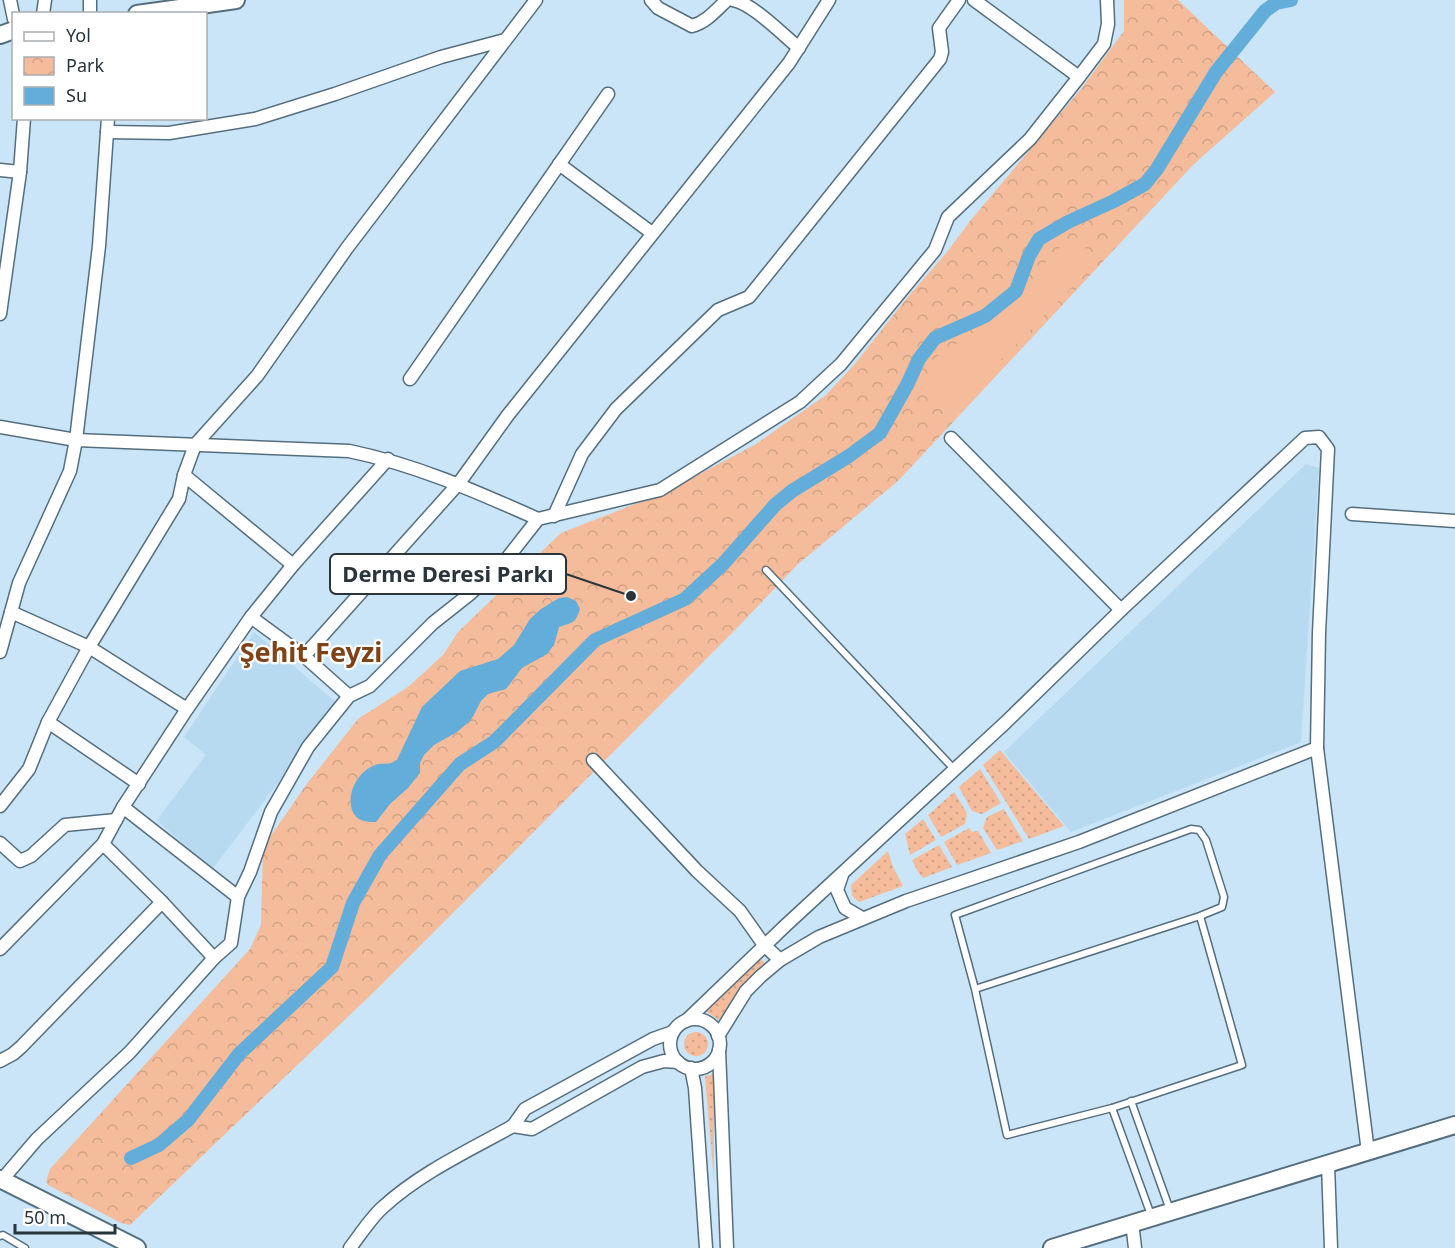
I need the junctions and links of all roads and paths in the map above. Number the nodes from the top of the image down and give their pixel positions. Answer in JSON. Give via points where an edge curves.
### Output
{"nodes":[{"id":1,"x":236,"y":0,"type":"edge"},
{"id":2,"x":536,"y":0,"type":"edge"},
{"id":3,"x":651,"y":0,"type":"edge"},
{"id":4,"x":727,"y":0,"type":"edge"},
{"id":5,"x":733,"y":0,"type":"edge"},
{"id":6,"x":829,"y":0,"type":"edge"},
{"id":7,"x":959,"y":0,"type":"edge"},
{"id":8,"x":974,"y":0,"type":"edge"},
{"id":9,"x":1106,"y":2,"type":"edge"},
{"id":10,"x":190,"y":4,"type":"edge"},
{"id":11,"x":147,"y":12,"type":"edge"},
{"id":12,"x":505,"y":40,"type":"junction"},
{"id":13,"x":799,"y":48,"type":"junction"},
{"id":14,"x":1079,"y":77,"type":"junction"},
{"id":15,"x":608,"y":94,"type":"dead end"},
{"id":16,"x":24,"y":120,"type":"edge"},
{"id":17,"x":108,"y":120,"type":"edge"},
{"id":18,"x":107,"y":132,"type":"junction"},
{"id":19,"x":559,"y":164,"type":"junction"},
{"id":20,"x":0,"y":170,"type":"edge"},
{"id":21,"x":20,"y":172,"type":"junction"},
{"id":22,"x":652,"y":233,"type":"junction"},
{"id":23,"x":0,"y":312,"type":"edge"},
{"id":24,"x":410,"y":379,"type":"dead end"},
{"id":25,"x":0,"y":427,"type":"edge"},
{"id":26,"x":951,"y":438,"type":"dead end"},
{"id":27,"x":76,"y":440,"type":"junction"},
{"id":28,"x":195,"y":445,"type":"junction"},
{"id":29,"x":388,"y":459,"type":"junction"},
{"id":30,"x":184,"y":475,"type":"junction"},
{"id":31,"x":459,"y":483,"type":"junction"},
{"id":32,"x":1352,"y":514,"type":"dead end"},
{"id":33,"x":554,"y":516,"type":"junction"},
{"id":34,"x":538,"y":519,"type":"junction"},
{"id":35,"x":1455,"y":521,"type":"edge"},
{"id":36,"x":293,"y":565,"type":"junction"},
{"id":37,"x":766,"y":570,"type":"dead end"},
{"id":38,"x":1121,"y":610,"type":"junction"},
{"id":39,"x":11,"y":612,"type":"junction"},
{"id":40,"x":251,"y":617,"type":"junction"},
{"id":41,"x":89,"y":647,"type":"junction"},
{"id":42,"x":0,"y":652,"type":"edge"},
{"id":43,"x":304,"y":657,"type":"junction"},
{"id":44,"x":349,"y":696,"type":"junction"},
{"id":45,"x":187,"y":709,"type":"junction"},
{"id":46,"x":48,"y":722,"type":"junction"},
{"id":47,"x":1317,"y":748,"type":"junction"},
{"id":48,"x":593,"y":760,"type":"dead end"},
{"id":49,"x":954,"y":769,"type":"junction"},
{"id":50,"x":139,"y":784,"type":"junction"},
{"id":51,"x":0,"y":806,"type":"edge"},
{"id":52,"x":123,"y":807,"type":"junction"},
{"id":53,"x":116,"y":820,"type":"junction"},
{"id":54,"x":0,"y":843,"type":"edge"},
{"id":55,"x":103,"y":844,"type":"junction"},
{"id":56,"x":844,"y":872,"type":"junction"},
{"id":57,"x":238,"y":897,"type":"junction"},
{"id":58,"x":162,"y":902,"type":"junction"},
{"id":59,"x":1200,"y":916,"type":"junction"},
{"id":60,"x":862,"y":918,"type":"junction"},
{"id":61,"x":764,"y":946,"type":"junction"},
{"id":62,"x":0,"y":949,"type":"edge"},
{"id":63,"x":214,"y":958,"type":"junction"},
{"id":64,"x":780,"y":960,"type":"junction"},
{"id":65,"x":975,"y":989,"type":"junction"},
{"id":66,"x":686,"y":1021,"type":"junction"},
{"id":67,"x":673,"y":1032,"type":"junction"},
{"id":68,"x":718,"y":1036,"type":"junction"},
{"id":69,"x":719,"y":1050,"type":"junction"},
{"id":70,"x":0,"y":1061,"type":"edge"},
{"id":71,"x":678,"y":1062,"type":"junction"},
{"id":72,"x":691,"y":1068,"type":"junction"},
{"id":73,"x":1131,"y":1101,"type":"junction"},
{"id":74,"x":1112,"y":1108,"type":"junction"},
{"id":75,"x":1455,"y":1125,"type":"edge"},
{"id":76,"x":513,"y":1126,"type":"junction"},
{"id":77,"x":1368,"y":1152,"type":"junction"},
{"id":78,"x":1328,"y":1164,"type":"junction"},
{"id":79,"x":1,"y":1180,"type":"edge"},
{"id":80,"x":1170,"y":1211,"type":"junction"},
{"id":81,"x":1152,"y":1216,"type":"junction"},
{"id":82,"x":1132,"y":1222,"type":"junction"},
{"id":83,"x":0,"y":1236,"type":"edge"},
{"id":84,"x":25,"y":1248,"type":"edge"},
{"id":85,"x":137,"y":1248,"type":"edge"},
{"id":86,"x":350,"y":1248,"type":"edge"},
{"id":87,"x":706,"y":1248,"type":"edge"},
{"id":88,"x":727,"y":1248,"type":"edge"},
{"id":89,"x":1052,"y":1248,"type":"edge"},
{"id":90,"x":1135,"y":1248,"type":"edge"},
{"id":91,"x":1331,"y":1248,"type":"edge"}],
"edges":[{"from":1,"to":10,"type":"street"},
{"from":2,"to":12,"type":"street"},
{"from":3,"to":4,"type":"street","via":[[658,9],[692,26],[700,24]]},
{"from":5,"to":13,"type":"street","via":[[753,10]]},
{"from":6,"to":13,"type":"street"},
{"from":7,"to":33,"type":"street","via":[[939,28],[940,60],[749,297],[718,310],[616,410],[582,454]]},
{"from":8,"to":14,"type":"street"},
{"from":9,"to":14,"type":"street","via":[[1108,24],[1104,44]]},
{"from":10,"to":11,"type":"street"},
{"from":12,"to":18,"type":"street","via":[[441,57],[255,119],[169,133]]},
{"from":12,"to":28,"type":"street","via":[[354,239],[257,376]]},
{"from":13,"to":22,"type":"street"},
{"from":14,"to":33,"type":"street","via":[[1030,140],[948,217],[935,250],[841,364],[800,402],[660,490]]},
{"from":15,"to":19,"type":"street"},
{"from":16,"to":21,"type":"street"},
{"from":17,"to":18,"type":"street"},
{"from":18,"to":27,"type":"street","via":[[99,246]]},
{"from":19,"to":22,"type":"street"},
{"from":19,"to":24,"type":"street"},
{"from":20,"to":21,"type":"street"},
{"from":21,"to":23,"type":"street"},
{"from":22,"to":31,"type":"street"},
{"from":25,"to":27,"type":"street"},
{"from":26,"to":38,"type":"street"},
{"from":27,"to":28,"type":"street"},
{"from":27,"to":39,"type":"street","via":[[70,471],[19,583]]},
{"from":28,"to":29,"type":"street","via":[[349,451]]},
{"from":28,"to":30,"type":"street"},
{"from":29,"to":31,"type":"street"},
{"from":29,"to":36,"type":"street"},
{"from":30,"to":36,"type":"street"},
{"from":30,"to":41,"type":"street","via":[[178,498]]},
{"from":31,"to":34,"type":"street"},
{"from":31,"to":43,"type":"street"},
{"from":32,"to":35,"type":"street"},
{"from":33,"to":34,"type":"street"},
{"from":34,"to":44,"type":"street","via":[[505,561],[471,593],[433,623],[370,686]]},
{"from":36,"to":40,"type":"street"},
{"from":37,"to":49,"type":"lane"},
{"from":38,"to":47,"type":"street","via":[[1305,438],[1319,437],[1328,449]]},
{"from":38,"to":49,"type":"street"},
{"from":39,"to":41,"type":"street"},
{"from":39,"to":42,"type":"street"},
{"from":40,"to":43,"type":"street"},
{"from":40,"to":45,"type":"street"},
{"from":41,"to":45,"type":"street"},
{"from":41,"to":46,"type":"street"},
{"from":43,"to":44,"type":"street"},
{"from":44,"to":57,"type":"street","via":[[308,747],[271,812]]},
{"from":45,"to":50,"type":"street"},
{"from":46,"to":50,"type":"street"},
{"from":46,"to":51,"type":"street","via":[[29,769]]},
{"from":47,"to":60,"type":"street","via":[[1079,842]]},
{"from":47,"to":77,"type":"street"},
{"from":48,"to":61,"type":"street","via":[[740,911]]},
{"from":49,"to":56,"type":"street"},
{"from":50,"to":52,"type":"street"},
{"from":52,"to":53,"type":"street"},
{"from":52,"to":57,"type":"street"},
{"from":53,"to":54,"type":"street","via":[[65,825],[20,861]]},
{"from":53,"to":55,"type":"street"},
{"from":55,"to":58,"type":"street"},
{"from":55,"to":62,"type":"street"},
{"from":56,"to":60,"type":"street","via":[[837,890],[845,908]]},
{"from":56,"to":61,"type":"street"},
{"from":57,"to":63,"type":"street","via":[[231,943]]},
{"from":58,"to":63,"type":"street"},
{"from":58,"to":70,"type":"street","via":[[21,1047]]},
{"from":59,"to":65,"type":"lane"},
{"from":59,"to":65,"type":"lane","via":[[1225,902],[1206,840],[1196,828],[955,915]]},
{"from":59,"to":73,"type":"lane","via":[[1242,1065]]},
{"from":60,"to":64,"type":"street"},
{"from":61,"to":64,"type":"street"},
{"from":61,"to":66,"type":"street"},
{"from":63,"to":79,"type":"street","via":[[130,1052],[37,1139]]},
{"from":64,"to":68,"type":"street","via":[[746,991]]},
{"from":65,"to":74,"type":"lane","via":[[1007,1135]]},
{"from":66,"to":67,"type":"street"},
{"from":66,"to":68,"type":"street","via":[[702,1020]]},
{"from":67,"to":71,"type":"street","via":[[670,1048]]},
{"from":67,"to":76,"type":"street","via":[[653,1039],[525,1109]]},
{"from":68,"to":69,"type":"street"},
{"from":69,"to":72,"type":"street","via":[[705,1066]]},
{"from":69,"to":88,"type":"street"},
{"from":71,"to":72,"type":"street"},
{"from":71,"to":76,"type":"street","via":[[642,1067],[532,1129]]},
{"from":72,"to":87,"type":"street"},
{"from":73,"to":74,"type":"lane"},
{"from":73,"to":80,"type":"lane"},
{"from":74,"to":81,"type":"lane"},
{"from":75,"to":77,"type":"street"},
{"from":76,"to":86,"type":"street","via":[[404,1189],[380,1209]]},
{"from":77,"to":78,"type":"street"},
{"from":78,"to":80,"type":"street"},
{"from":78,"to":91,"type":"street"},
{"from":79,"to":85,"type":"street"},
{"from":80,"to":81,"type":"street"},
{"from":81,"to":82,"type":"street"},
{"from":82,"to":89,"type":"street"},
{"from":82,"to":90,"type":"street"},
{"from":83,"to":84,"type":"lane"}]}
